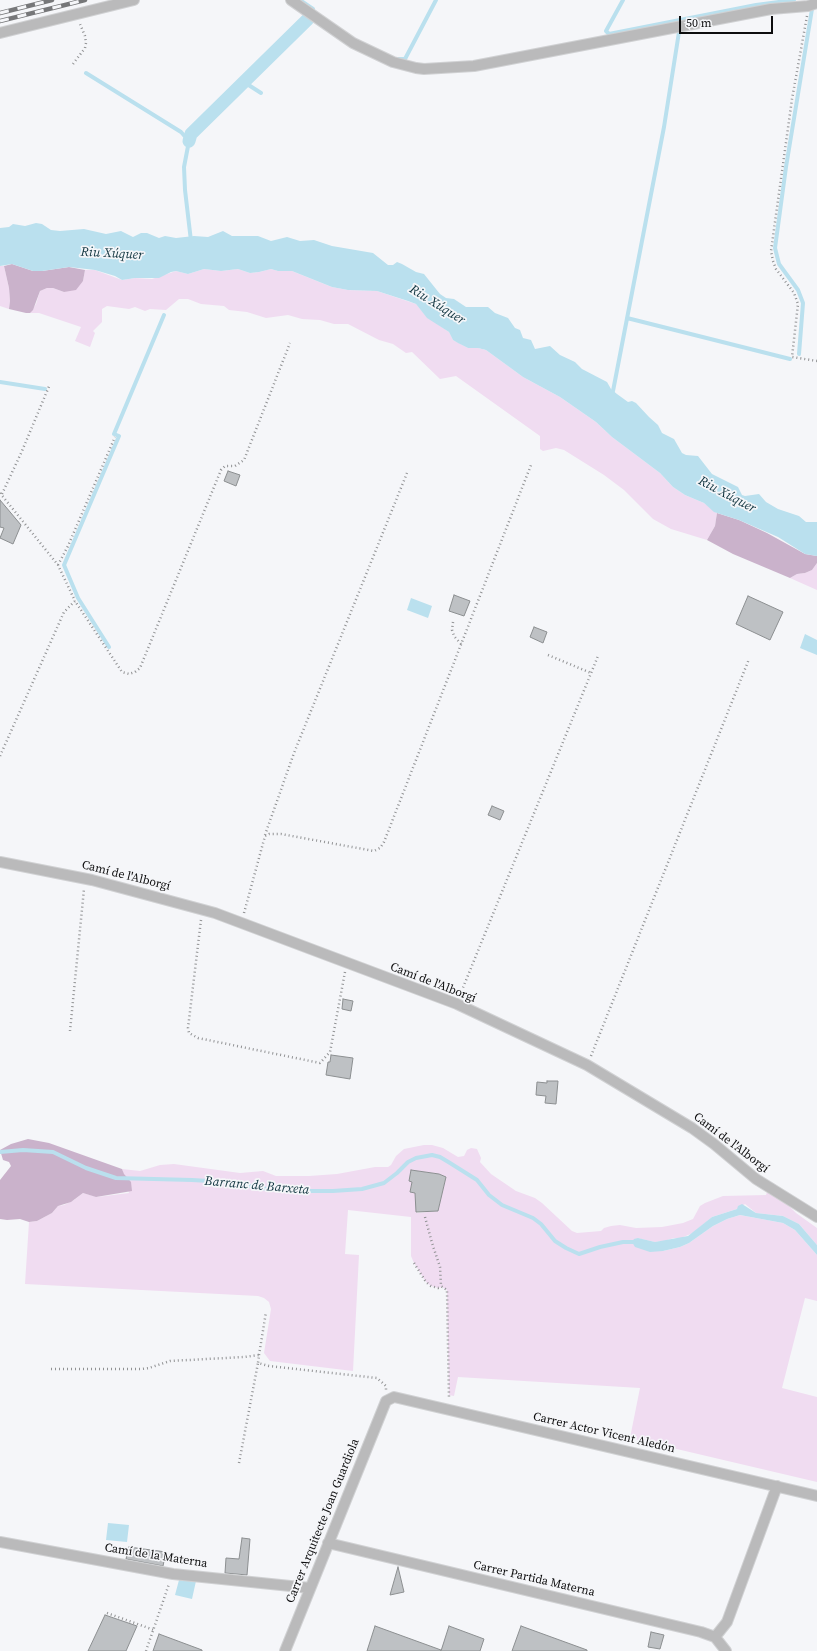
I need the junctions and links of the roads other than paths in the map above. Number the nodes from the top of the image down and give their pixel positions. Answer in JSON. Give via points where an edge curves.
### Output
{"nodes":[{"id":1,"x":134,"y":0,"type":"edge"},
{"id":2,"x":291,"y":0,"type":"edge"},
{"id":3,"x":813,"y":4,"type":"edge"},
{"id":4,"x":0,"y":33,"type":"edge"},
{"id":5,"x":0,"y":862,"type":"edge"},
{"id":6,"x":817,"y":1216,"type":"edge"},
{"id":7,"x":386,"y":1401,"type":"joint"},
{"id":8,"x":777,"y":1486,"type":"junction"},
{"id":9,"x":817,"y":1496,"type":"edge"},
{"id":10,"x":0,"y":1542,"type":"edge"},
{"id":11,"x":328,"y":1543,"type":"junction"},
{"id":12,"x":310,"y":1588,"type":"junction"},
{"id":13,"x":715,"y":1637,"type":"junction"},
{"id":14,"x":285,"y":1651,"type":"edge"},
{"id":15,"x":726,"y":1651,"type":"edge"}],
"edges":[{"from":1,"to":4,"type":"street"},
{"from":2,"to":3,"type":"street","via":[[353,43],[393,62],[424,69],[474,66],[771,9]]},
{"from":5,"to":6,"type":"street","name":"Camí de l'Alborgí","via":[[86,879],[202,910],[457,1004],[587,1065],[692,1128],[756,1179]]},
{"from":7,"to":8,"type":"street","name":"Carrer Actor Vicent Aledón","via":[[394,1397]]},
{"from":7,"to":11,"type":"street","name":"Carrer Arquitecte Joan Guardiola"},
{"from":8,"to":9,"type":"street","name":"Carrer Actor Vicent Aledón"},
{"from":8,"to":13,"type":"street","via":[[727,1622]]},
{"from":10,"to":12,"type":"street","name":"Camí de la Materna","via":[[173,1574]]},
{"from":11,"to":12,"type":"street","name":"Carrer Arquitecte Joan Guardiola"},
{"from":11,"to":13,"type":"street","name":"Carrer Partida Materna","via":[[687,1628]]},
{"from":12,"to":14,"type":"street","name":"Carrer Arquitecte Joan Guardiola"},
{"from":13,"to":15,"type":"street"}]}
